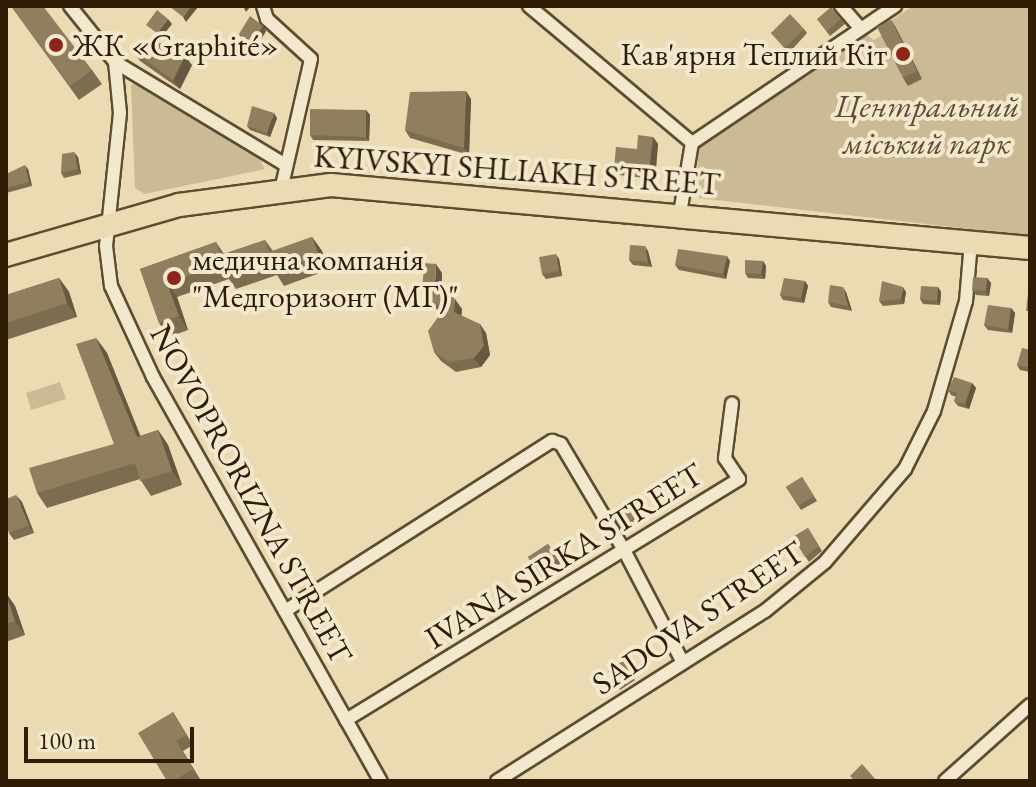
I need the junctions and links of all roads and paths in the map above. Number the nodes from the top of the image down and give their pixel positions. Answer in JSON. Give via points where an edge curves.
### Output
{"nodes":[{"id":1,"x":70,"y":6,"type":"edge"},
{"id":2,"x":263,"y":6,"type":"edge"},
{"id":3,"x":529,"y":6,"type":"edge"},
{"id":4,"x":841,"y":6,"type":"edge"},
{"id":5,"x":895,"y":6,"type":"edge"},
{"id":6,"x":861,"y":29,"type":"junction"},
{"id":7,"x":115,"y":62,"type":"junction"},
{"id":8,"x":692,"y":143,"type":"junction"},
{"id":9,"x":284,"y":176,"type":"junction"},
{"id":10,"x":680,"y":213,"type":"junction"},
{"id":11,"x":109,"y":223,"type":"junction"},
{"id":12,"x":971,"y":242,"type":"junction"},
{"id":13,"x":1030,"y":248,"type":"edge"},
{"id":14,"x":6,"y":255,"type":"edge"},
{"id":15,"x":732,"y":403,"type":"dead end"},
{"id":16,"x":624,"y":550,"type":"junction"},
{"id":17,"x":285,"y":611,"type":"junction"},
{"id":18,"x":683,"y":663,"type":"junction"},
{"id":19,"x":1030,"y":705,"type":"edge"},
{"id":20,"x":346,"y":720,"type":"junction"},
{"id":21,"x":381,"y":781,"type":"edge"},
{"id":22,"x":497,"y":781,"type":"edge"},
{"id":23,"x":945,"y":781,"type":"edge"}],
"edges":[{"from":1,"to":7,"type":"street"},
{"from":2,"to":9,"type":"street","via":[[267,19],[311,59]]},
{"from":3,"to":8,"type":"street"},
{"from":4,"to":6,"type":"street"},
{"from":5,"to":6,"type":"street"},
{"from":6,"to":8,"type":"street"},
{"from":7,"to":9,"type":"street"},
{"from":7,"to":11,"type":"street","name":"NOVOPRORIZNA STREET","via":[[120,113]]},
{"from":8,"to":10,"type":"street"},
{"from":9,"to":10,"type":"highway","name":"KYIVSKYI SHLIAKH STREET"},
{"from":9,"to":11,"type":"highway","name":"KYIVSKYI SHLIAKH STREET"},
{"from":10,"to":12,"type":"highway","name":"KYIVSKYI SHLIAKH STREET"},
{"from":11,"to":14,"type":"highway","name":"KYIVSKYI SHLIAKH STREET"},
{"from":11,"to":17,"type":"street","name":"NOVOPRORIZNA STREET","via":[[111,286],[153,377]]},
{"from":12,"to":13,"type":"highway","name":"KYIVSKYI SHLIAKH STREET"},
{"from":12,"to":18,"type":"street","name":"SADOVA STREET","via":[[966,301],[942,383],[905,469],[825,562]]},
{"from":15,"to":16,"type":"street","name":"IVANA SIRKA STREET","via":[[725,458],[739,479]]},
{"from":16,"to":17,"type":"street","via":[[561,444],[552,441]]},
{"from":16,"to":18,"type":"street"},
{"from":16,"to":20,"type":"street","name":"IVANA SIRKA STREET"},
{"from":17,"to":20,"type":"street","name":"NOVOPRORIZNA STREET"},
{"from":18,"to":22,"type":"street","name":"SADOVA STREET"},
{"from":19,"to":23,"type":"street"},
{"from":20,"to":21,"type":"street","name":"NOVOPRORIZNA STREET"}]}
